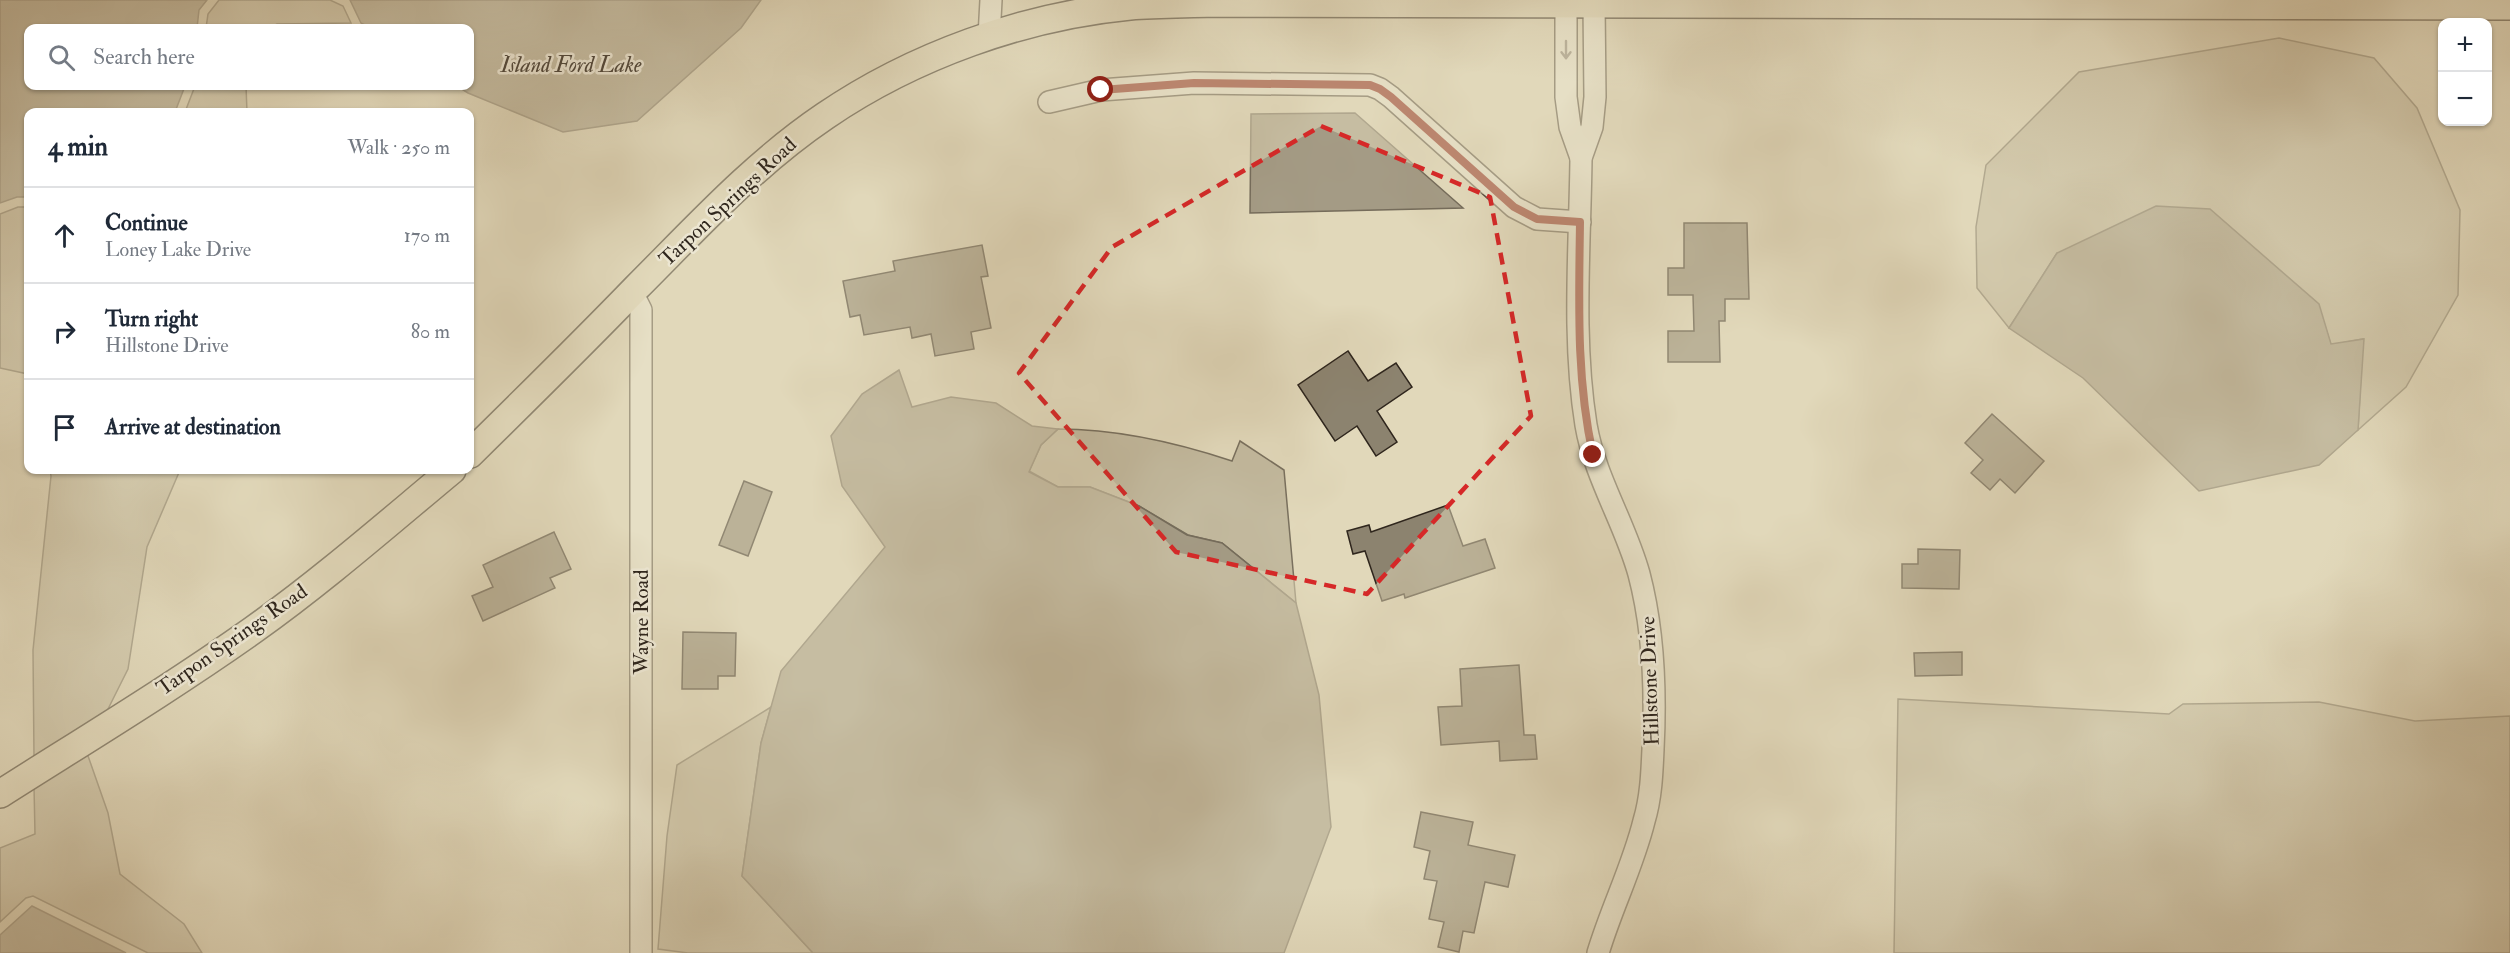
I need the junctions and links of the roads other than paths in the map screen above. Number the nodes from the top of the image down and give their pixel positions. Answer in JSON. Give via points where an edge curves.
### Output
{"nodes":[{"id":1,"x":991,"y":0,"type":"edge"},
{"id":2,"x":1898,"y":2,"type":"edge"},
{"id":3,"x":1566,"y":4,"type":"junction"},
{"id":4,"x":1594,"y":4,"type":"junction"},
{"id":5,"x":2510,"y":6,"type":"edge"},
{"id":6,"x":989,"y":37,"type":"junction"},
{"id":7,"x":1566,"y":97,"type":"junction"},
{"id":8,"x":1595,"y":97,"type":"junction"},
{"id":9,"x":1049,"y":102,"type":"dead end"},
{"id":10,"x":1581,"y":159,"type":"junction"},
{"id":11,"x":1580,"y":222,"type":"junction"},
{"id":12,"x":632,"y":292,"type":"junction"},
{"id":13,"x":474,"y":450,"type":"edge"},
{"id":14,"x":447,"y":474,"type":"edge"},
{"id":15,"x":0,"y":794,"type":"edge"},
{"id":16,"x":641,"y":953,"type":"edge"},
{"id":17,"x":1598,"y":953,"type":"edge"}],
"edges":[{"from":1,"to":6,"type":"street"},
{"from":2,"to":4,"type":"main road","name":"Tarpon Springs Road"},
{"from":2,"to":5,"type":"main road","name":"Tarpon Springs Road"},
{"from":3,"to":4,"type":"main road","name":"Tarpon Springs Road"},
{"from":3,"to":6,"type":"main road","name":"Tarpon Springs Road","via":[[1140,6],[1070,16]]},
{"from":3,"to":7,"type":"street","name":"Hillstone Drive","one_way":true},
{"from":4,"to":8,"type":"street","name":"Hillstone Drive"},
{"from":6,"to":12,"type":"main road","name":"Tarpon Springs Road","via":[[898,75],[817,122],[774,153]]},
{"from":7,"to":8,"type":"street"},
{"from":7,"to":10,"type":"street","name":"Hillstone Drive","via":[[1570,127]]},
{"from":8,"to":10,"type":"street","name":"Hillstone Drive","via":[[1592,127]]},
{"from":9,"to":11,"type":"street","via":[[1101,90],[1172,84],[1370,85],[1391,97],[1514,207],[1537,219]]},
{"from":10,"to":11,"type":"street","name":"Hillstone Drive"},
{"from":11,"to":17,"type":"street","name":"Hillstone Drive","via":[[1579,358],[1587,428],[1602,482],[1637,566],[1648,606],[1654,667],[1652,775],[1645,820]]},
{"from":12,"to":13,"type":"main road","name":"Tarpon Springs Road"},
{"from":12,"to":16,"type":"street","name":"Wayne Road","via":[[641,310]]},
{"from":14,"to":15,"type":"main road","name":"Tarpon Springs Road","via":[[255,628]]}]}
